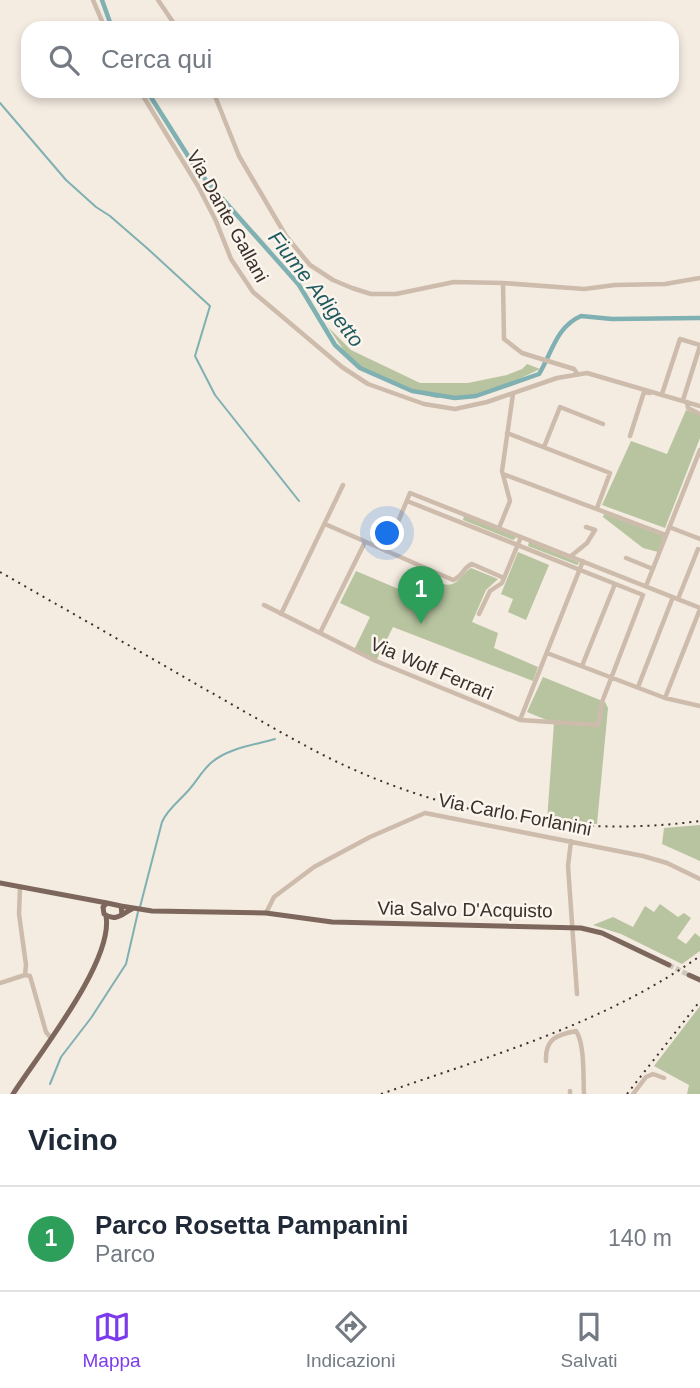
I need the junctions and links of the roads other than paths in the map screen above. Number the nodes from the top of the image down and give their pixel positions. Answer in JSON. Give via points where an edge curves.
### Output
{"nodes":[{"id":1,"x":93,"y":0,"type":"edge"},
{"id":2,"x":158,"y":0,"type":"edge"},
{"id":3,"x":102,"y":21,"type":"edge"},
{"id":4,"x":172,"y":21,"type":"edge"},
{"id":5,"x":144,"y":98,"type":"edge"},
{"id":6,"x":216,"y":98,"type":"edge"},
{"id":7,"x":700,"y":278,"type":"edge"},
{"id":8,"x":503,"y":283,"type":"junction"},
{"id":9,"x":700,"y":346,"type":"edge"},
{"id":10,"x":577,"y":373,"type":"junction"},
{"id":11,"x":513,"y":394,"type":"junction"},
{"id":12,"x":663,"y":394,"type":"junction"},
{"id":13,"x":685,"y":401,"type":"junction"},
{"id":14,"x":700,"y":406,"type":"edge"},
{"id":15,"x":700,"y":414,"type":"edge"},
{"id":16,"x":603,"y":424,"type":"dead end"},
{"id":17,"x":507,"y":433,"type":"junction"},
{"id":18,"x":630,"y":436,"type":"dead end"},
{"id":19,"x":544,"y":447,"type":"junction"},
{"id":20,"x":700,"y":450,"type":"edge"},
{"id":21,"x":503,"y":474,"type":"junction"},
{"id":22,"x":343,"y":485,"type":"dead end"},
{"id":23,"x":407,"y":502,"type":"junction"},
{"id":24,"x":597,"y":508,"type":"junction"},
{"id":25,"x":458,"y":512,"type":"junction"},
{"id":26,"x":455,"y":521,"type":"junction"},
{"id":27,"x":325,"y":524,"type":"junction"},
{"id":28,"x":586,"y":527,"type":"dead end"},
{"id":29,"x":669,"y":527,"type":"junction"},
{"id":30,"x":499,"y":528,"type":"junction"},
{"id":31,"x":666,"y":536,"type":"junction"},
{"id":32,"x":521,"y":537,"type":"junction"},
{"id":33,"x":700,"y":539,"type":"edge"},
{"id":34,"x":365,"y":542,"type":"junction"},
{"id":35,"x":516,"y":545,"type":"junction"},
{"id":36,"x":698,"y":549,"type":"dead end"},
{"id":37,"x":386,"y":551,"type":"junction"},
{"id":38,"x":570,"y":556,"type":"junction"},
{"id":39,"x":626,"y":558,"type":"dead end"},
{"id":40,"x":583,"y":561,"type":"junction"},
{"id":41,"x":653,"y":569,"type":"junction"},
{"id":42,"x":579,"y":570,"type":"junction"},
{"id":43,"x":621,"y":576,"type":"junction"},
{"id":44,"x":504,"y":578,"type":"junction"},
{"id":45,"x":613,"y":584,"type":"junction"},
{"id":46,"x":646,"y":586,"type":"junction"},
{"id":47,"x":676,"y":598,"type":"junction"},
{"id":48,"x":264,"y":605,"type":"dead end"},
{"id":49,"x":700,"y":608,"type":"edge"},
{"id":50,"x":281,"y":614,"type":"junction"},
{"id":51,"x":479,"y":614,"type":"dead end"},
{"id":52,"x":320,"y":632,"type":"junction"},
{"id":53,"x":547,"y":653,"type":"junction"},
{"id":54,"x":582,"y":666,"type":"junction"},
{"id":55,"x":611,"y":676,"type":"junction"},
{"id":56,"x":638,"y":687,"type":"junction"},
{"id":57,"x":665,"y":698,"type":"junction"},
{"id":58,"x":700,"y":698,"type":"edge"},
{"id":59,"x":699,"y":706,"type":"edge"},
{"id":60,"x":520,"y":720,"type":"junction"},
{"id":61,"x":571,"y":841,"type":"junction"},
{"id":62,"x":700,"y":879,"type":"edge"},
{"id":63,"x":0,"y":883,"type":"edge"},
{"id":64,"x":20,"y":887,"type":"junction"},
{"id":65,"x":90,"y":901,"type":"junction"},
{"id":66,"x":107,"y":903,"type":"junction"},
{"id":67,"x":121,"y":906,"type":"junction"},
{"id":68,"x":137,"y":909,"type":"junction"},
{"id":69,"x":266,"y":913,"type":"junction"},
{"id":70,"x":104,"y":914,"type":"junction"},
{"id":71,"x":119,"y":917,"type":"junction"},
{"id":72,"x":107,"y":927,"type":"junction"},
{"id":73,"x":573,"y":927,"type":"junction"},
{"id":74,"x":669,"y":965,"type":"tunnel mouth"},
{"id":75,"x":25,"y":975,"type":"junction"},
{"id":76,"x":689,"y":975,"type":"tunnel mouth"},
{"id":77,"x":700,"y":979,"type":"edge"},
{"id":78,"x":0,"y":983,"type":"edge"},
{"id":79,"x":577,"y":994,"type":"dead end"},
{"id":80,"x":51,"y":1038,"type":"junction"},
{"id":81,"x":546,"y":1061,"type":"dead end"},
{"id":82,"x":664,"y":1079,"type":"dead end"},
{"id":83,"x":13,"y":1094,"type":"edge"},
{"id":84,"x":584,"y":1094,"type":"edge"},
{"id":85,"x":633,"y":1094,"type":"edge"}],
"edges":[{"from":1,"to":3,"type":"street"},
{"from":2,"to":4,"type":"street"},
{"from":5,"to":11,"type":"street","name":"Via Dante Gallani","via":[[198,186],[242,278],[311,343],[368,384],[424,404],[455,409]]},
{"from":6,"to":8,"type":"street","via":[[239,156],[286,236],[321,273],[370,293],[396,294],[453,282]]},
{"from":7,"to":8,"type":"street","via":[[584,289]]},
{"from":8,"to":10,"type":"street","via":[[504,339],[522,353]]},
{"from":9,"to":12,"type":"street","via":[[680,339]]},
{"from":9,"to":13,"type":"street"},
{"from":10,"to":11,"type":"street","name":"Via Dante Gallani"},
{"from":10,"to":12,"type":"street","name":"Via Dante Gallani","via":[[596,374]]},
{"from":11,"to":17,"type":"street"},
{"from":12,"to":13,"type":"street","name":"Via Dante Gallani"},
{"from":12,"to":18,"type":"street","via":[[644,392]]},
{"from":13,"to":14,"type":"street","name":"Via Dante Gallani"},
{"from":13,"to":15,"type":"street"},
{"from":16,"to":19,"type":"street","via":[[560,407]]},
{"from":17,"to":19,"type":"street"},
{"from":17,"to":21,"type":"street"},
{"from":19,"to":24,"type":"street","via":[[610,473]]},
{"from":20,"to":29,"type":"street"},
{"from":21,"to":24,"type":"street"},
{"from":21,"to":30,"type":"street","via":[[510,500]]},
{"from":22,"to":27,"type":"street"},
{"from":23,"to":25,"type":"street","via":[[410,493]]},
{"from":23,"to":26,"type":"street"},
{"from":23,"to":37,"type":"street"},
{"from":24,"to":31,"type":"street"},
{"from":25,"to":26,"type":"street"},
{"from":25,"to":30,"type":"street"},
{"from":26,"to":35,"type":"street"},
{"from":27,"to":34,"type":"street"},
{"from":27,"to":50,"type":"street"},
{"from":28,"to":38,"type":"street","via":[[595,530]]},
{"from":29,"to":31,"type":"street"},
{"from":29,"to":33,"type":"street"},
{"from":30,"to":32,"type":"street"},
{"from":31,"to":41,"type":"street"},
{"from":32,"to":35,"type":"street"},
{"from":32,"to":38,"type":"street"},
{"from":34,"to":37,"type":"street"},
{"from":34,"to":52,"type":"street"},
{"from":35,"to":42,"type":"street"},
{"from":35,"to":44,"type":"street"},
{"from":36,"to":47,"type":"street"},
{"from":37,"to":44,"type":"street","via":[[453,580],[472,564]]},
{"from":38,"to":40,"type":"street"},
{"from":39,"to":41,"type":"street"},
{"from":40,"to":42,"type":"street"},
{"from":40,"to":43,"type":"street"},
{"from":41,"to":46,"type":"street"},
{"from":42,"to":45,"type":"street"},
{"from":42,"to":53,"type":"street"},
{"from":43,"to":45,"type":"street"},
{"from":43,"to":46,"type":"street"},
{"from":44,"to":51,"type":"street","via":[[490,591]]},
{"from":45,"to":54,"type":"street"},
{"from":45,"to":55,"type":"street","via":[[643,596]]},
{"from":46,"to":47,"type":"street"},
{"from":47,"to":49,"type":"street"},
{"from":47,"to":56,"type":"street"},
{"from":48,"to":50,"type":"street","name":"Via Wolf Ferrari"},
{"from":49,"to":57,"type":"street"},
{"from":50,"to":52,"type":"street","name":"Via Wolf Ferrari"},
{"from":52,"to":60,"type":"street","name":"Via Wolf Ferrari","via":[[376,661]]},
{"from":53,"to":54,"type":"street"},
{"from":53,"to":60,"type":"street"},
{"from":54,"to":55,"type":"street"},
{"from":55,"to":56,"type":"street"},
{"from":55,"to":60,"type":"street","name":"Via Wolf Ferrari","via":[[598,725]]},
{"from":56,"to":57,"type":"street"},
{"from":57,"to":59,"type":"street"},
{"from":58,"to":59,"type":"street"},
{"from":61,"to":62,"type":"street","name":"Via Carlo Forlanini","via":[[667,863]]},
{"from":61,"to":69,"type":"street","name":"Via Carlo Forlanini","via":[[420,814],[314,867],[274,897]]},
{"from":61,"to":73,"type":"street","via":[[568,866]]},
{"from":63,"to":64,"type":"main road"},
{"from":64,"to":65,"type":"main road"},
{"from":64,"to":75,"type":"street"},
{"from":65,"to":66,"type":"main road"},
{"from":65,"to":70,"type":"main road"},
{"from":66,"to":67,"type":"main road"},
{"from":66,"to":70,"type":"main road"},
{"from":67,"to":68,"type":"main road"},
{"from":67,"to":71,"type":"main road"},
{"from":68,"to":69,"type":"main road","name":"Via Salvo D'Acquisto"},
{"from":68,"to":71,"type":"main road"},
{"from":69,"to":73,"type":"main road","name":"Via Salvo D'Acquisto","via":[[332,922]]},
{"from":70,"to":71,"type":"main road"},
{"from":70,"to":72,"type":"main road"},
{"from":71,"to":72,"type":"main road"},
{"from":72,"to":80,"type":"main road","via":[[89,977]]},
{"from":73,"to":74,"type":"main road","name":"Via Salvo D'Acquisto","via":[[603,933]]},
{"from":73,"to":79,"type":"street"},
{"from":75,"to":78,"type":"street"},
{"from":75,"to":80,"type":"street","via":[[32,980]]},
{"from":76,"to":77,"type":"main road"},
{"from":80,"to":83,"type":"main road"},
{"from":81,"to":84,"type":"street","via":[[551,1040],[576,1031],[582,1048]]},
{"from":82,"to":85,"type":"street","via":[[653,1074],[646,1077]]}]}
